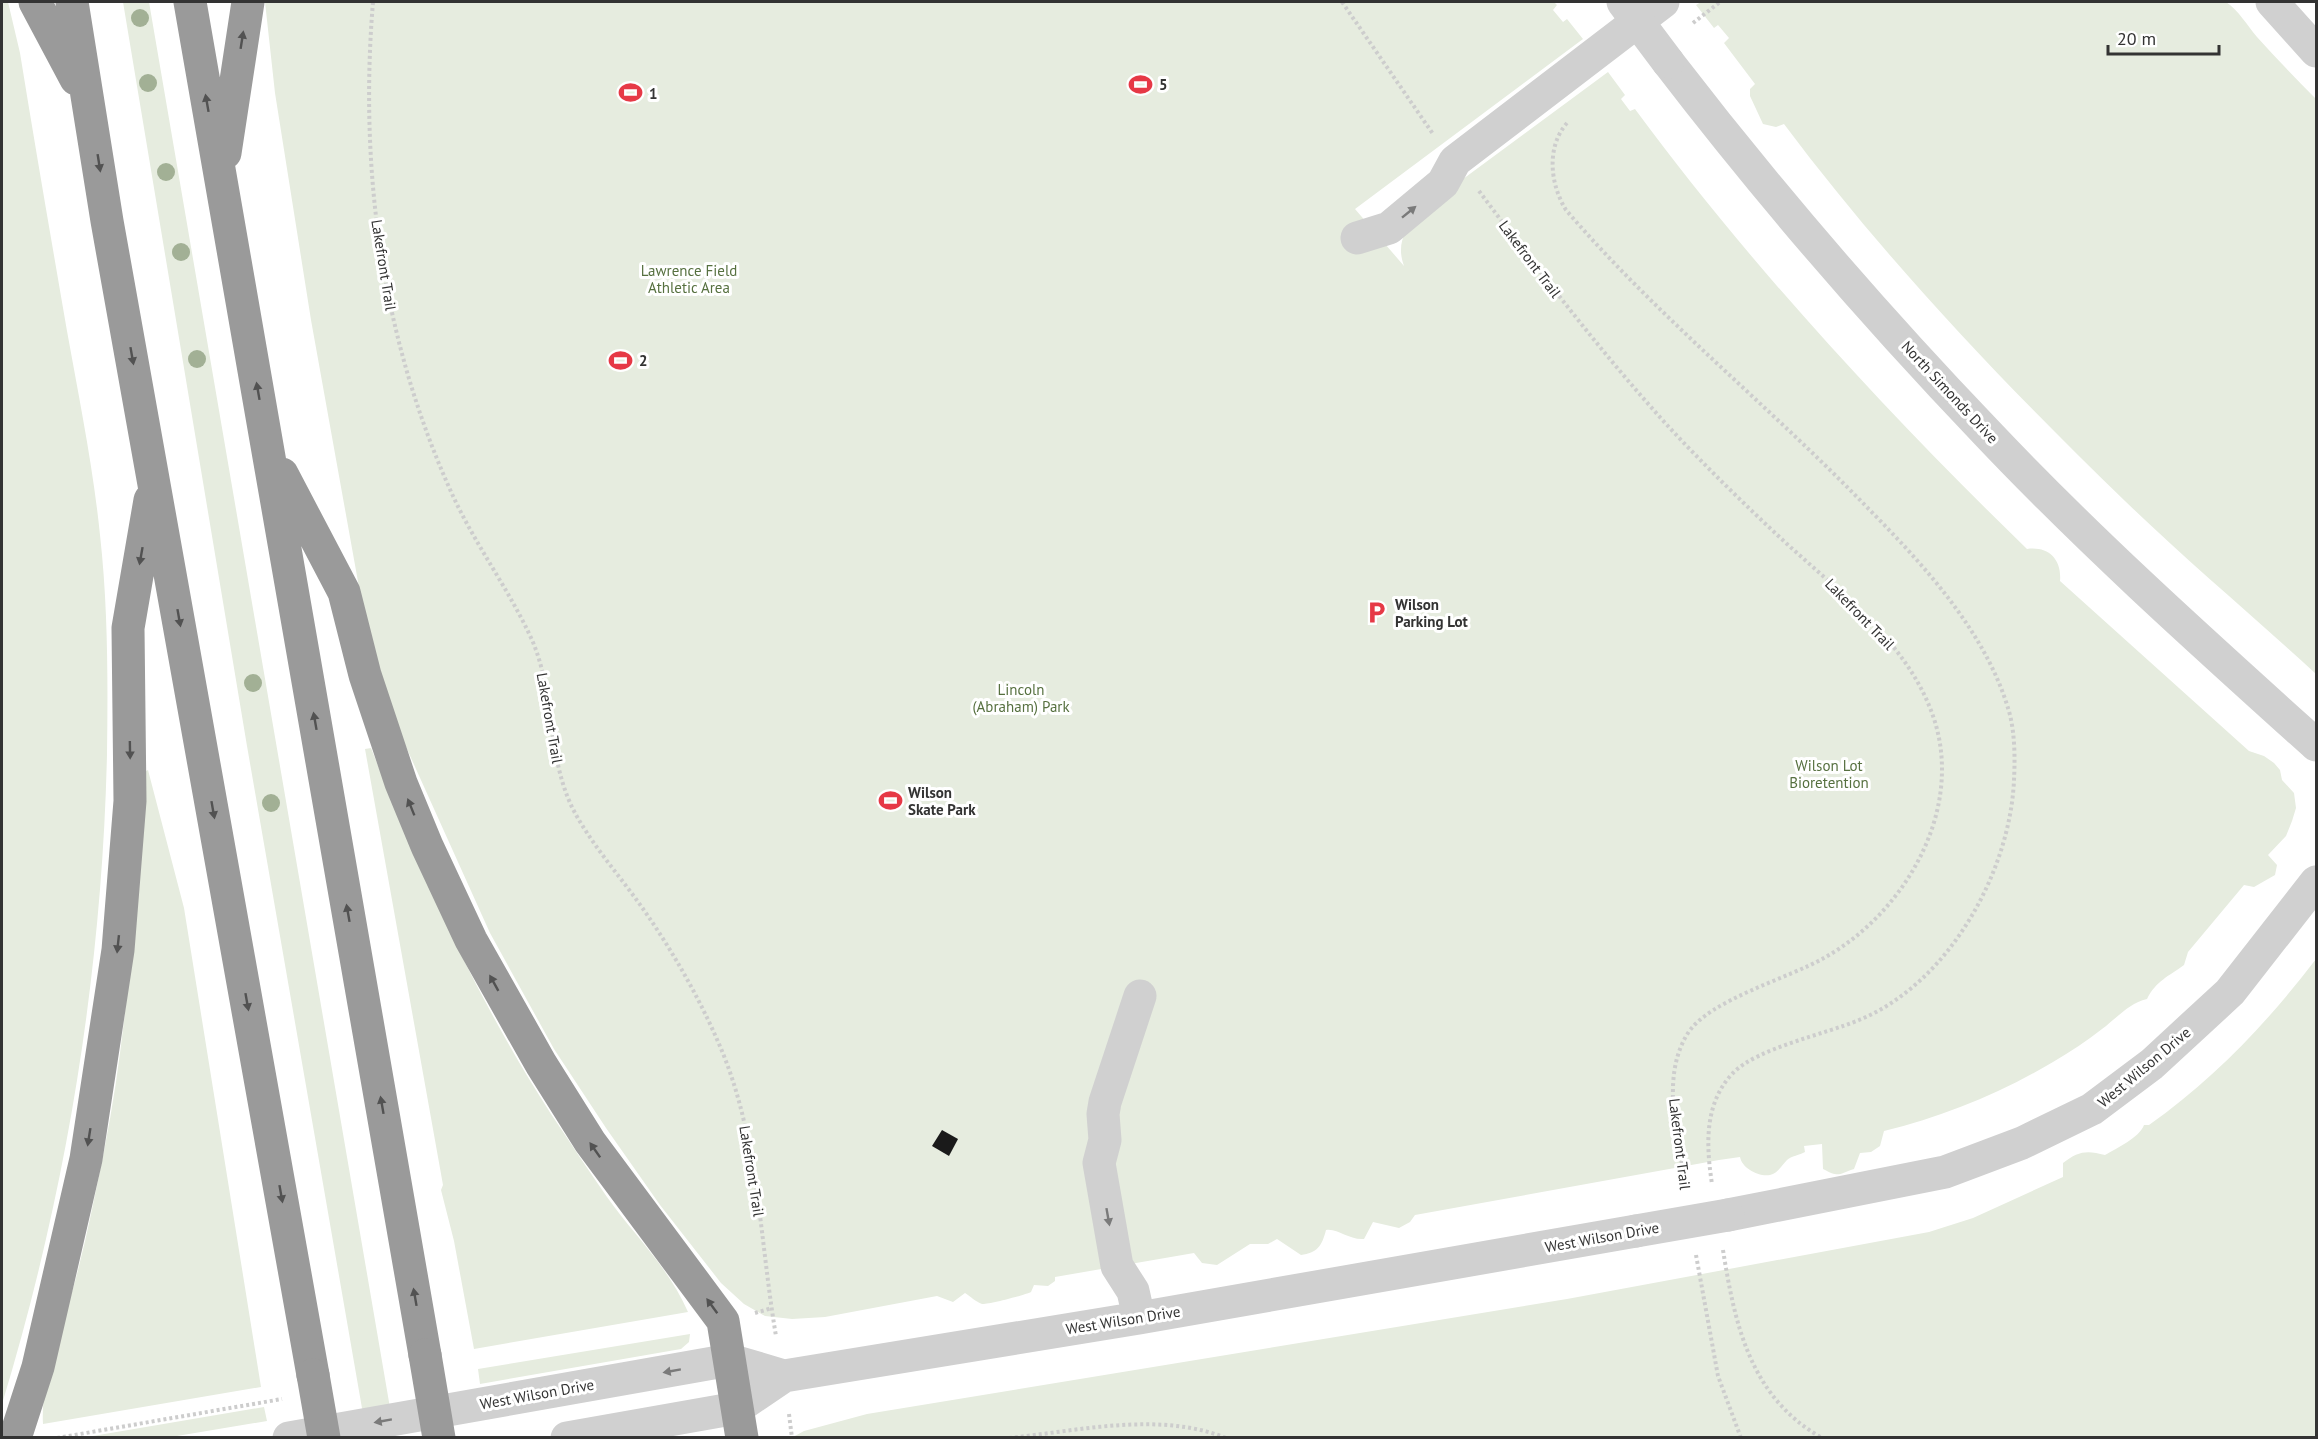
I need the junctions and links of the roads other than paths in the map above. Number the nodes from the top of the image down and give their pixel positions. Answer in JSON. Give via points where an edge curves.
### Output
{"nodes":[{"id":1,"x":35,"y":2,"type":"edge"},
{"id":2,"x":72,"y":2,"type":"edge"},
{"id":3,"x":190,"y":2,"type":"edge"},
{"id":4,"x":248,"y":2,"type":"edge"},
{"id":5,"x":1623,"y":2,"type":"edge"},
{"id":6,"x":1663,"y":2,"type":"edge"},
{"id":7,"x":2272,"y":2,"type":"edge"},
{"id":8,"x":2316,"y":51,"type":"edge"},
{"id":9,"x":90,"y":106,"type":"junction"},
{"id":10,"x":1445,"y":149,"type":"road end"},
{"id":11,"x":220,"y":181,"type":"junction"},
{"id":12,"x":268,"y":448,"type":"junction"},
{"id":13,"x":154,"y":478,"type":"junction"},
{"id":14,"x":2316,"y":745,"type":"edge"},
{"id":15,"x":2316,"y":882,"type":"edge"},
{"id":16,"x":1140,"y":996,"type":"dead end"},
{"id":17,"x":1136,"y":1305,"type":"junction"},
{"id":18,"x":730,"y":1360,"type":"junction"},
{"id":19,"x":784,"y":1377,"type":"junction"},
{"id":20,"x":740,"y":1423,"type":"edge"},
{"id":21,"x":15,"y":1437,"type":"edge"},
{"id":22,"x":289,"y":1437,"type":"edge"},
{"id":23,"x":324,"y":1437,"type":"edge"},
{"id":24,"x":439,"y":1437,"type":"edge"},
{"id":25,"x":567,"y":1437,"type":"edge"}],
"edges":[{"from":1,"to":9,"type":"highway"},
{"from":2,"to":9,"type":"highway"},
{"from":11,"to":3,"type":"highway","one_way":true},
{"from":11,"to":4,"type":"highway","one_way":true},
{"from":5,"to":14,"type":"street","name":"North Simonds Drive","bridge":true,"via":[[1719,128],[1852,286],[1987,433],[2151,593]]},
{"from":6,"to":10,"type":"street"},
{"from":7,"to":8,"type":"street"},
{"from":9,"to":13,"type":"highway","one_way":true},
{"from":12,"to":11,"type":"highway","one_way":true},
{"from":18,"to":12,"type":"highway","one_way":true,"via":[[723,1322],[717,1312],[590,1142],[471,940],[401,783],[365,675],[344,592]]},
{"from":24,"to":12,"type":"highway","one_way":true,"bridge":true},
{"from":13,"to":21,"type":"highway","one_way":true,"via":[[128,628],[130,801],[118,950],[86,1159],[38,1367]]},
{"from":13,"to":23,"type":"highway","one_way":true,"bridge":true},
{"from":15,"to":17,"type":"street","name":"West Wilson Drive","bridge":true,"via":[[2230,992],[2152,1064],[2092,1109],[2022,1143],[1945,1172],[1636,1231]]},
{"from":16,"to":17,"type":"street","via":[[1103,1108],[1105,1140],[1119,1160],[1139,1263]]},
{"from":17,"to":19,"type":"street","name":"West Wilson Drive"},
{"from":18,"to":19,"type":"street","name":"West Wilson Drive"},
{"from":18,"to":20,"type":"highway"},
{"from":18,"to":22,"type":"street","name":"West Wilson Drive","one_way":true},
{"from":19,"to":20,"type":"street","name":"West Wilson Drive"},
{"from":20,"to":25,"type":"street","name":"West Wilson Drive"}]}
